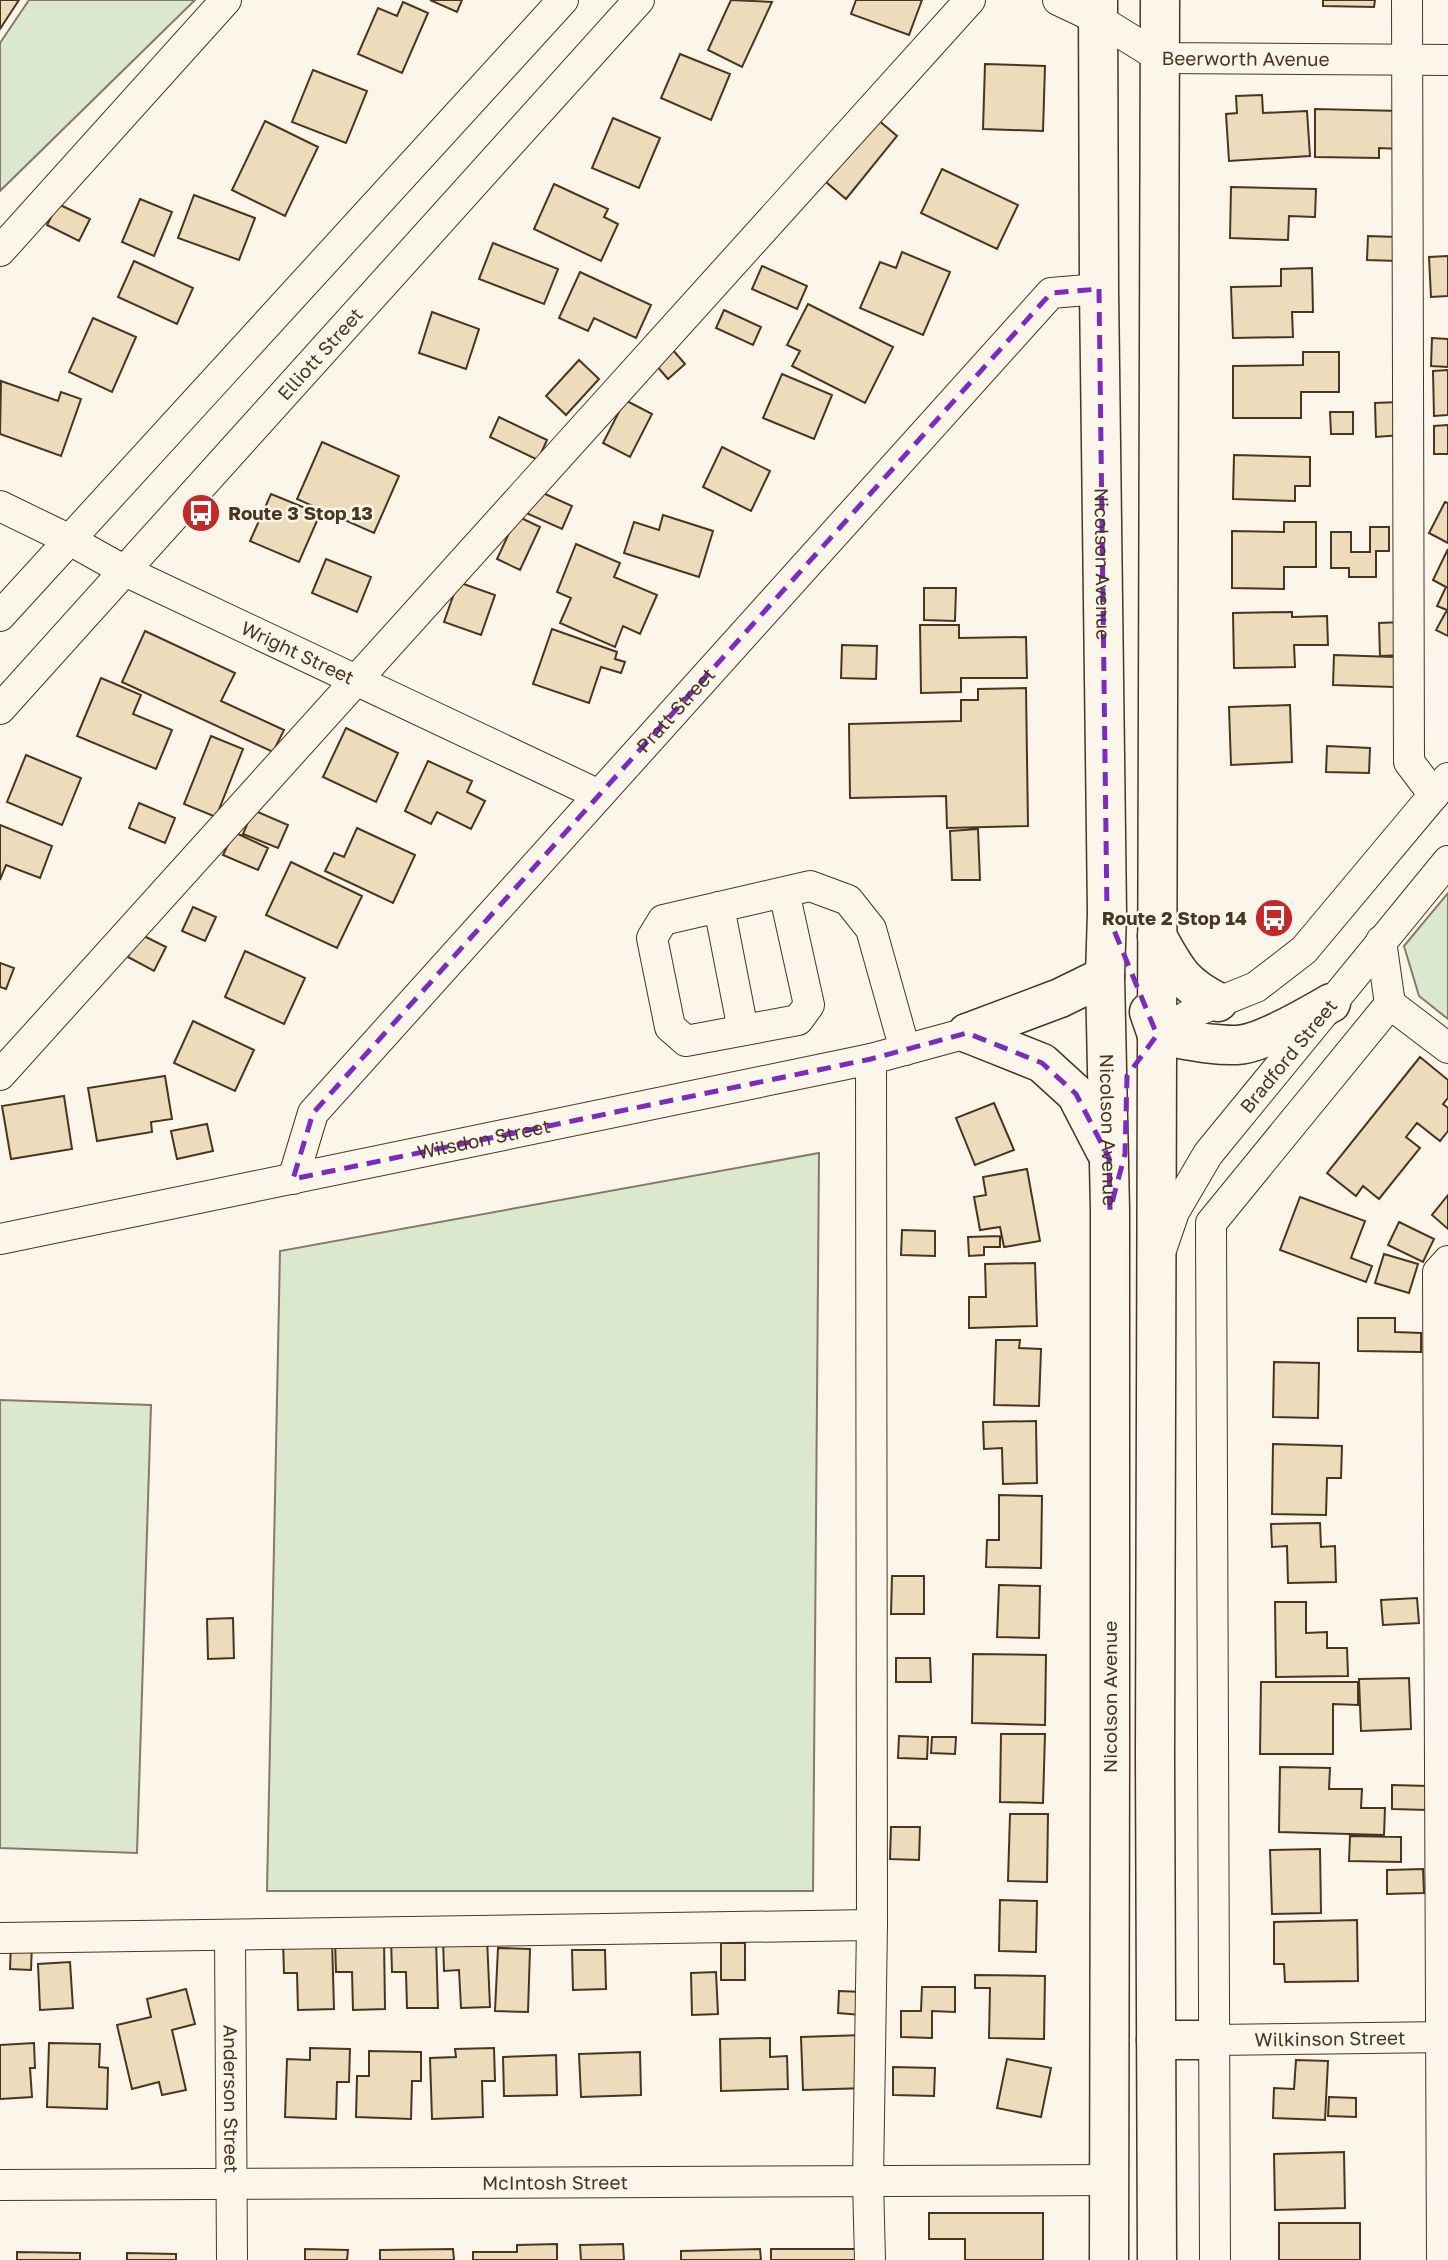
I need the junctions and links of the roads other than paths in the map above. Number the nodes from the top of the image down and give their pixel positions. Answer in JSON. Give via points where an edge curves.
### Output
{"nodes":[{"id":1,"x":226,"y":0,"type":"edge"},
{"id":2,"x":563,"y":0,"type":"edge"},
{"id":3,"x":639,"y":0,"type":"edge"},
{"id":4,"x":970,"y":0,"type":"edge"},
{"id":5,"x":1058,"y":0,"type":"edge"},
{"id":6,"x":1160,"y":0,"type":"edge"},
{"id":7,"x":1407,"y":0,"type":"edge"},
{"id":8,"x":1098,"y":9,"type":"edge"},
{"id":9,"x":1161,"y":58,"type":"junction"},
{"id":10,"x":1407,"y":60,"type":"junction"},
{"id":11,"x":1448,"y":60,"type":"edge"},
{"id":12,"x":0,"y":251,"type":"edge"},
{"id":13,"x":1099,"y":289,"type":"junction"},
{"id":14,"x":0,"y":506,"type":"edge"},
{"id":15,"x":68,"y":540,"type":"junction"},
{"id":16,"x":1102,"y":560,"type":"junction"},
{"id":17,"x":1159,"y":560,"type":"junction"},
{"id":18,"x":125,"y":571,"type":"junction"},
{"id":19,"x":0,"y":616,"type":"edge"},
{"id":20,"x":357,"y":680,"type":"junction"},
{"id":21,"x":0,"y":709,"type":"edge"},
{"id":22,"x":1441,"y":786,"type":"edge"},
{"id":23,"x":599,"y":794,"type":"junction"},
{"id":24,"x":1448,"y":862,"type":"edge"},
{"id":25,"x":784,"y":892,"type":"junction"},
{"id":26,"x":719,"y":907,"type":"junction"},
{"id":27,"x":1107,"y":913,"type":"junction"},
{"id":28,"x":1157,"y":936,"type":"junction"},
{"id":29,"x":1381,"y":941,"type":"junction"},
{"id":30,"x":1105,"y":976,"type":"junction"},
{"id":31,"x":1218,"y":1002,"type":"junction"},
{"id":32,"x":1331,"y":1003,"type":"junction"},
{"id":33,"x":1390,"y":1004,"type":"junction"},
{"id":34,"x":743,"y":1030,"type":"junction"},
{"id":35,"x":967,"y":1033,"type":"junction"},
{"id":36,"x":1157,"y":1035,"type":"junction"},
{"id":37,"x":1448,"y":1048,"type":"edge"},
{"id":38,"x":905,"y":1050,"type":"junction"},
{"id":39,"x":871,"y":1059,"type":"junction"},
{"id":40,"x":0,"y":1075,"type":"edge"},
{"id":41,"x":1109,"y":1158,"type":"junction"},
{"id":42,"x":293,"y":1179,"type":"junction"},
{"id":43,"x":1110,"y":1210,"type":"junction"},
{"id":44,"x":0,"y":1240,"type":"edge"},
{"id":45,"x":1448,"y":1261,"type":"edge"},
{"id":46,"x":1156,"y":1266,"type":"junction"},
{"id":47,"x":1155,"y":1756,"type":"junction"},
{"id":48,"x":1110,"y":1757,"type":"junction"},
{"id":49,"x":872,"y":1925,"type":"junction"},
{"id":50,"x":230,"y":1936,"type":"junction"},
{"id":51,"x":0,"y":1938,"type":"edge"},
{"id":52,"x":1444,"y":2037,"type":"edge"},
{"id":53,"x":1156,"y":2040,"type":"junction"},
{"id":54,"x":1213,"y":2040,"type":"junction"},
{"id":55,"x":1108,"y":2180,"type":"junction"},
{"id":56,"x":869,"y":2181,"type":"junction"},
{"id":57,"x":232,"y":2184,"type":"junction"},
{"id":58,"x":0,"y":2185,"type":"edge"},
{"id":59,"x":232,"y":2260,"type":"edge"},
{"id":60,"x":870,"y":2260,"type":"edge"},
{"id":61,"x":1109,"y":2260,"type":"edge"},
{"id":62,"x":1157,"y":2260,"type":"edge"},
{"id":63,"x":1215,"y":2260,"type":"edge"},
{"id":64,"x":1442,"y":2260,"type":"edge"}],
"edges":[{"from":1,"to":12,"type":"street"},
{"from":2,"to":15,"type":"street"},
{"from":3,"to":18,"type":"street","name":"Elliott Street"},
{"from":4,"to":20,"type":"street"},
{"from":5,"to":8,"type":"street","name":"Beerworth Avenue"},
{"from":6,"to":9,"type":"main road"},
{"from":7,"to":10,"type":"street"},
{"from":8,"to":9,"type":"street","name":"Beerworth Avenue"},
{"from":8,"to":13,"type":"main road","name":"Nicolson Avenue"},
{"from":9,"to":10,"type":"street","name":"Beerworth Avenue"},
{"from":9,"to":17,"type":"main road"},
{"from":10,"to":11,"type":"street","name":"Beerworth Avenue"},
{"from":10,"to":22,"type":"street","via":[[1409,762]]},
{"from":13,"to":16,"type":"main road","name":"Nicolson Avenue"},
{"from":13,"to":23,"type":"street","name":"Pratt Street","via":[[1051,293]]},
{"from":14,"to":15,"type":"street","name":"Wright Street"},
{"from":15,"to":18,"type":"street","name":"Wright Street"},
{"from":15,"to":19,"type":"street"},
{"from":16,"to":17,"type":"main road"},
{"from":16,"to":27,"type":"main road","name":"Nicolson Avenue"},
{"from":17,"to":28,"type":"main road"},
{"from":18,"to":20,"type":"street","name":"Wright Street"},
{"from":18,"to":21,"type":"street","name":"Elliott Street"},
{"from":20,"to":23,"type":"street","name":"Wright Street"},
{"from":20,"to":40,"type":"street"},
{"from":22,"to":31,"type":"street","via":[[1304,950],[1256,987]]},
{"from":23,"to":42,"type":"street","name":"Pratt Street","via":[[313,1113]]},
{"from":24,"to":29,"type":"street","name":"Bradford Street"},
{"from":25,"to":26,"type":"street"},
{"from":25,"to":34,"type":"street","via":[[809,1005],[798,1020]]},
{"from":25,"to":38,"type":"street","via":[[810,886],[848,900],[871,929]]},
{"from":26,"to":34,"type":"street"},
{"from":26,"to":34,"type":"street","via":[[663,920],[652,938],[670,1027],[685,1041]]},
{"from":27,"to":30,"type":"main road","name":"Nicolson Avenue"},
{"from":27,"to":36,"type":"main road"},
{"from":28,"to":31,"type":"main road","via":[[1178,972],[1196,991]]},
{"from":28,"to":36,"type":"main road"},
{"from":29,"to":32,"type":"street","name":"Bradford Street"},
{"from":29,"to":33,"type":"street"},
{"from":30,"to":35,"type":"main road"},
{"from":30,"to":41,"type":"main road","name":"Nicolson Avenue"},
{"from":31,"to":36,"type":"street"},
{"from":32,"to":33,"type":"street"},
{"from":32,"to":36,"type":"main road","via":[[1284,1029],[1240,1045]]},
{"from":32,"to":46,"type":"street","name":"Bradford Street","via":[[1208,1154],[1174,1212]]},
{"from":33,"to":37,"type":"street"},
{"from":33,"to":54,"type":"street","via":[[1211,1223]]},
{"from":35,"to":38,"type":"street","name":"Wilsdon Street"},
{"from":35,"to":41,"type":"main road","via":[[1042,1063],[1076,1094]]},
{"from":36,"to":43,"type":"main road","via":[[1138,1054],[1127,1076],[1125,1154]]},
{"from":36,"to":46,"type":"main road"},
{"from":38,"to":39,"type":"street","name":"Wilsdon Street"},
{"from":39,"to":42,"type":"street","name":"Wilsdon Street"},
{"from":39,"to":49,"type":"street"},
{"from":41,"to":43,"type":"main road","name":"Nicolson Avenue"},
{"from":42,"to":44,"type":"street","name":"Wilsdon Street"},
{"from":43,"to":48,"type":"main road","name":"Nicolson Avenue"},
{"from":45,"to":52,"type":"street","via":[[1438,1272]]},
{"from":46,"to":47,"type":"main road"},
{"from":47,"to":48,"type":"main road"},
{"from":47,"to":53,"type":"main road"},
{"from":48,"to":55,"type":"main road","name":"Nicolson Avenue"},
{"from":49,"to":50,"type":"street"},
{"from":49,"to":56,"type":"street"},
{"from":50,"to":51,"type":"street"},
{"from":50,"to":57,"type":"street","name":"Anderson Street"},
{"from":52,"to":54,"type":"street","name":"Wilkinson Street"},
{"from":52,"to":64,"type":"street"},
{"from":53,"to":54,"type":"main road"},
{"from":53,"to":62,"type":"main road"},
{"from":54,"to":63,"type":"street"},
{"from":55,"to":56,"type":"street","name":"McIntosh Street"},
{"from":55,"to":61,"type":"main road","name":"Nicolson Avenue"},
{"from":56,"to":57,"type":"street","name":"McIntosh Street"},
{"from":56,"to":60,"type":"street"},
{"from":57,"to":58,"type":"street","name":"McIntosh Street"},
{"from":57,"to":59,"type":"street","name":"Anderson Street"}]}
